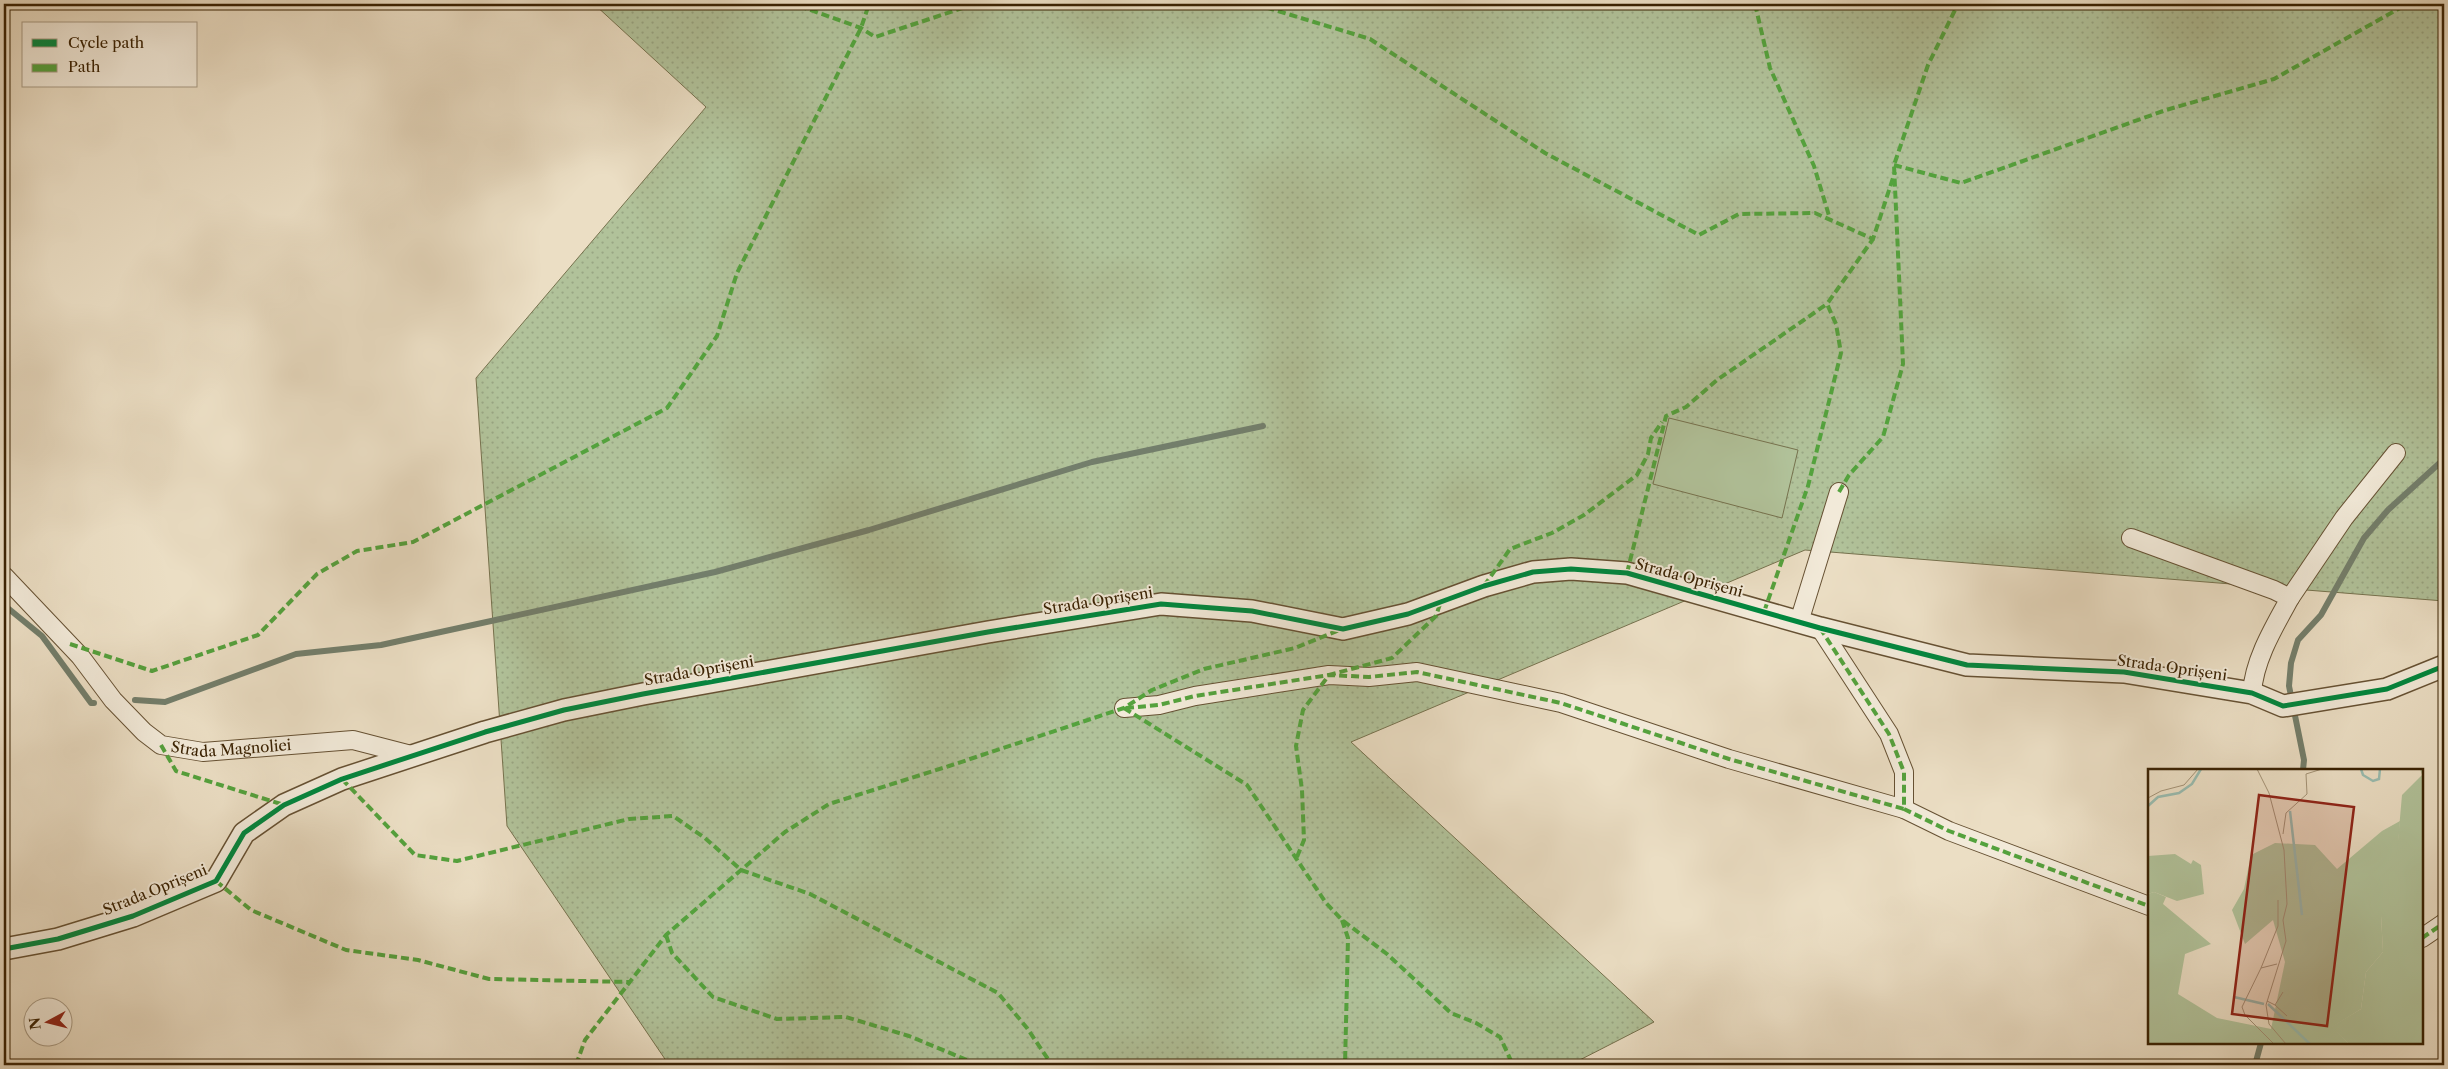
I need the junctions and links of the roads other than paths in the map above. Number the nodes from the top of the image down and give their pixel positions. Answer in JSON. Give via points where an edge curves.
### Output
{"nodes":[{"id":1,"x":2396,"y":453,"type":"dead end"},
{"id":2,"x":1840,"y":492,"type":"dead end"},
{"id":3,"x":2131,"y":538,"type":"dead end"},
{"id":4,"x":4,"y":576,"type":"edge"},
{"id":5,"x":2290,"y":598,"type":"junction"},
{"id":6,"x":1799,"y":622,"type":"junction"},
{"id":7,"x":1820,"y":628,"type":"junction"},
{"id":8,"x":2444,"y":666,"type":"edge"},
{"id":9,"x":2252,"y":693,"type":"junction"},
{"id":10,"x":1124,"y":708,"type":"dead end"},
{"id":11,"x":412,"y":754,"type":"junction"},
{"id":12,"x":1904,"y":809,"type":"junction"},
{"id":13,"x":2148,"y":906,"type":"edge"},
{"id":14,"x":2444,"y":923,"type":"edge"},
{"id":15,"x":2423,"y":937,"type":"edge"},
{"id":16,"x":4,"y":950,"type":"edge"}],
"edges":[{"from":1,"to":5,"type":"street","via":[[2344,518]]},
{"from":2,"to":6,"type":"street"},
{"from":3,"to":5,"type":"street"},
{"from":4,"to":11,"type":"street","name":"Strada Magnoliei","via":[[75,650],[113,700],[161,745],[203,752],[353,740]]},
{"from":5,"to":9,"type":"street","via":[[2269,637],[2252,682]]},
{"from":6,"to":7,"type":"street","name":"Strada Oprișeni"},
{"from":6,"to":11,"type":"street","name":"Strada Oprișeni","via":[[1627,573],[1571,569],[1532,572],[1408,614],[1343,629],[1252,611],[1161,604],[626,697],[564,710]]},
{"from":7,"to":9,"type":"street","name":"Strada Oprișeni","via":[[1967,665],[2124,672]]},
{"from":7,"to":12,"type":"street","via":[[1889,734],[1904,772]]},
{"from":8,"to":9,"type":"street","name":"Strada Oprișeni","via":[[2387,689],[2304,704],[2283,706]]},
{"from":10,"to":12,"type":"street","via":[[1159,705],[1194,696],[1329,675],[1369,677],[1417,672],[1561,703],[1729,759]]},
{"from":11,"to":16,"type":"street","name":"Strada Oprișeni","via":[[342,778],[261,819],[244,833],[216,881],[133,916],[58,939]]},
{"from":12,"to":13,"type":"street","via":[[1949,831]]},
{"from":14,"to":15,"type":"street"}]}
